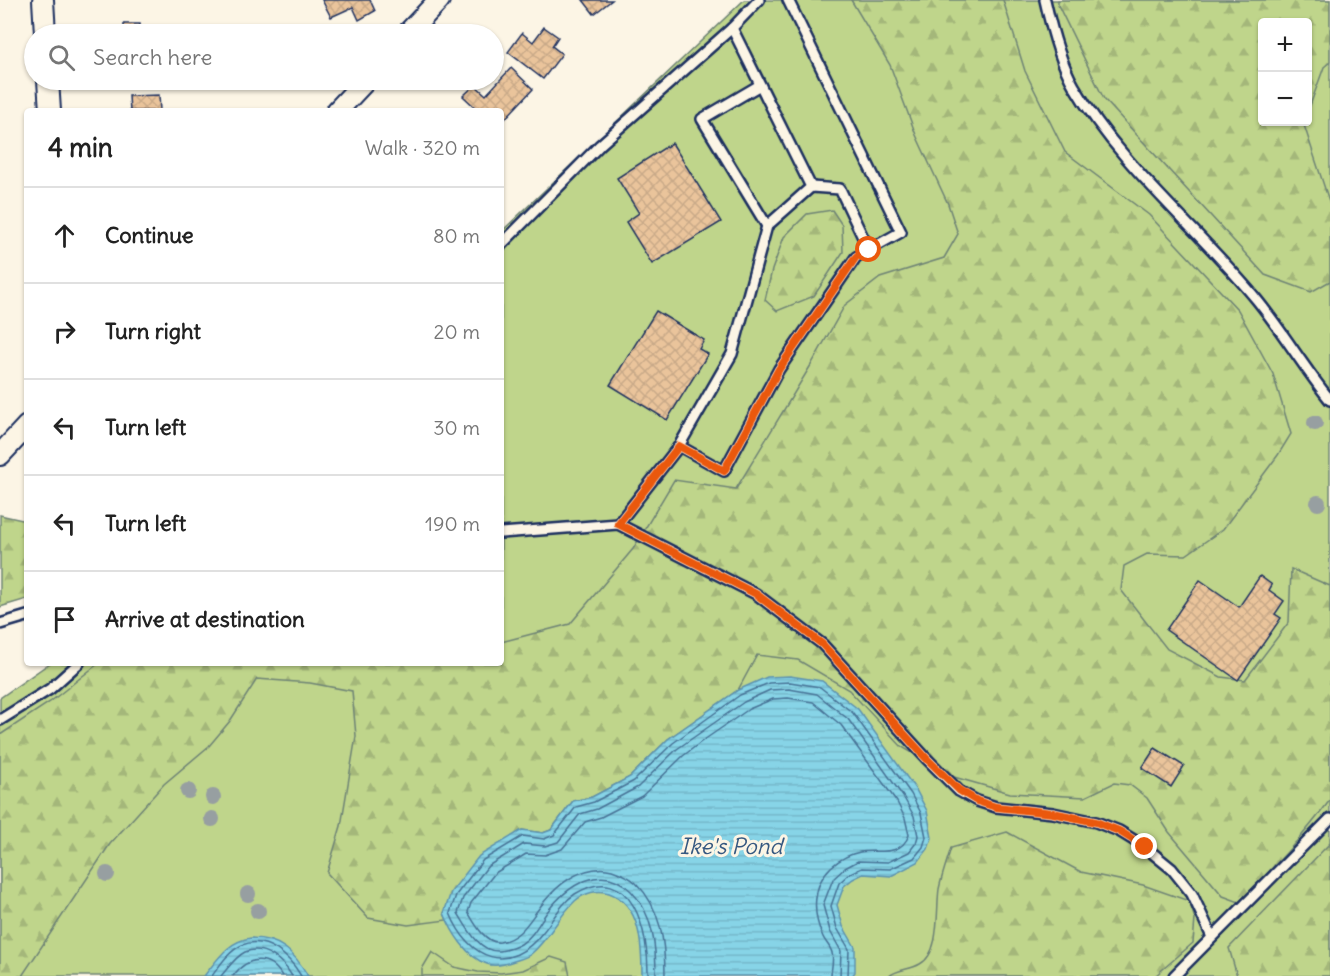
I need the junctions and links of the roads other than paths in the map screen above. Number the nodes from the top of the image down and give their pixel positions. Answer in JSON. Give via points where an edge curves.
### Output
{"nodes":[{"id":1,"x":43,"y":0,"type":"edge"},
{"id":2,"x":439,"y":0,"type":"edge"},
{"id":3,"x":759,"y":0,"type":"edge"},
{"id":4,"x":788,"y":0,"type":"edge"},
{"id":5,"x":1045,"y":0,"type":"edge"},
{"id":6,"x":44,"y":24,"type":"edge"},
{"id":7,"x":416,"y":24,"type":"edge"},
{"id":8,"x":732,"y":28,"type":"junction"},
{"id":9,"x":760,"y":85,"type":"junction"},
{"id":10,"x":49,"y":90,"type":"edge"},
{"id":11,"x":357,"y":90,"type":"edge"},
{"id":12,"x":50,"y":108,"type":"edge"},
{"id":13,"x":340,"y":108,"type":"edge"},
{"id":14,"x":811,"y":187,"type":"junction"},
{"id":15,"x":767,"y":226,"type":"junction"},
{"id":16,"x":504,"y":242,"type":"edge"},
{"id":17,"x":869,"y":250,"type":"junction"},
{"id":18,"x":1330,"y":400,"type":"edge"},
{"id":19,"x":24,"y":429,"type":"edge"},
{"id":20,"x":679,"y":446,"type":"junction"},
{"id":21,"x":0,"y":454,"type":"edge"},
{"id":22,"x":618,"y":524,"type":"junction"},
{"id":23,"x":504,"y":534,"type":"edge"},
{"id":24,"x":24,"y":617,"type":"edge"},
{"id":25,"x":0,"y":624,"type":"edge"},
{"id":26,"x":77,"y":666,"type":"edge"},
{"id":27,"x":0,"y":720,"type":"edge"},
{"id":28,"x":1330,"y":819,"type":"edge"},
{"id":29,"x":1212,"y":937,"type":"junction"},
{"id":30,"x":1174,"y":976,"type":"edge"}],
"edges":[{"from":1,"to":6,"type":"street"},
{"from":2,"to":7,"type":"street"},
{"from":3,"to":8,"type":"lane"},
{"from":4,"to":17,"type":"lane","via":[[900,232]]},
{"from":5,"to":18,"type":"lane","via":[[1051,29],[1073,84],[1102,128],[1258,301]]},
{"from":8,"to":9,"type":"lane"},
{"from":8,"to":16,"type":"lane","via":[[600,145]]},
{"from":9,"to":14,"type":"lane"},
{"from":9,"to":15,"type":"lane","via":[[702,119]]},
{"from":10,"to":12,"type":"street"},
{"from":11,"to":13,"type":"street"},
{"from":14,"to":15,"type":"lane"},
{"from":14,"to":17,"type":"lane","via":[[840,189]]},
{"from":15,"to":20,"type":"lane","via":[[732,354]]},
{"from":17,"to":20,"type":"lane","via":[[856,257],[779,369],[724,471]]},
{"from":19,"to":21,"type":"street"},
{"from":20,"to":22,"type":"lane"},
{"from":22,"to":23,"type":"lane"},
{"from":22,"to":29,"type":"lane","via":[[756,594],[822,644],[959,790],[996,807],[1096,822],[1145,847],[1172,868],[1192,894]]},
{"from":24,"to":25,"type":"lane"},
{"from":26,"to":27,"type":"lane","via":[[50,689]]},
{"from":28,"to":29,"type":"lane"},
{"from":29,"to":30,"type":"lane"}]}
